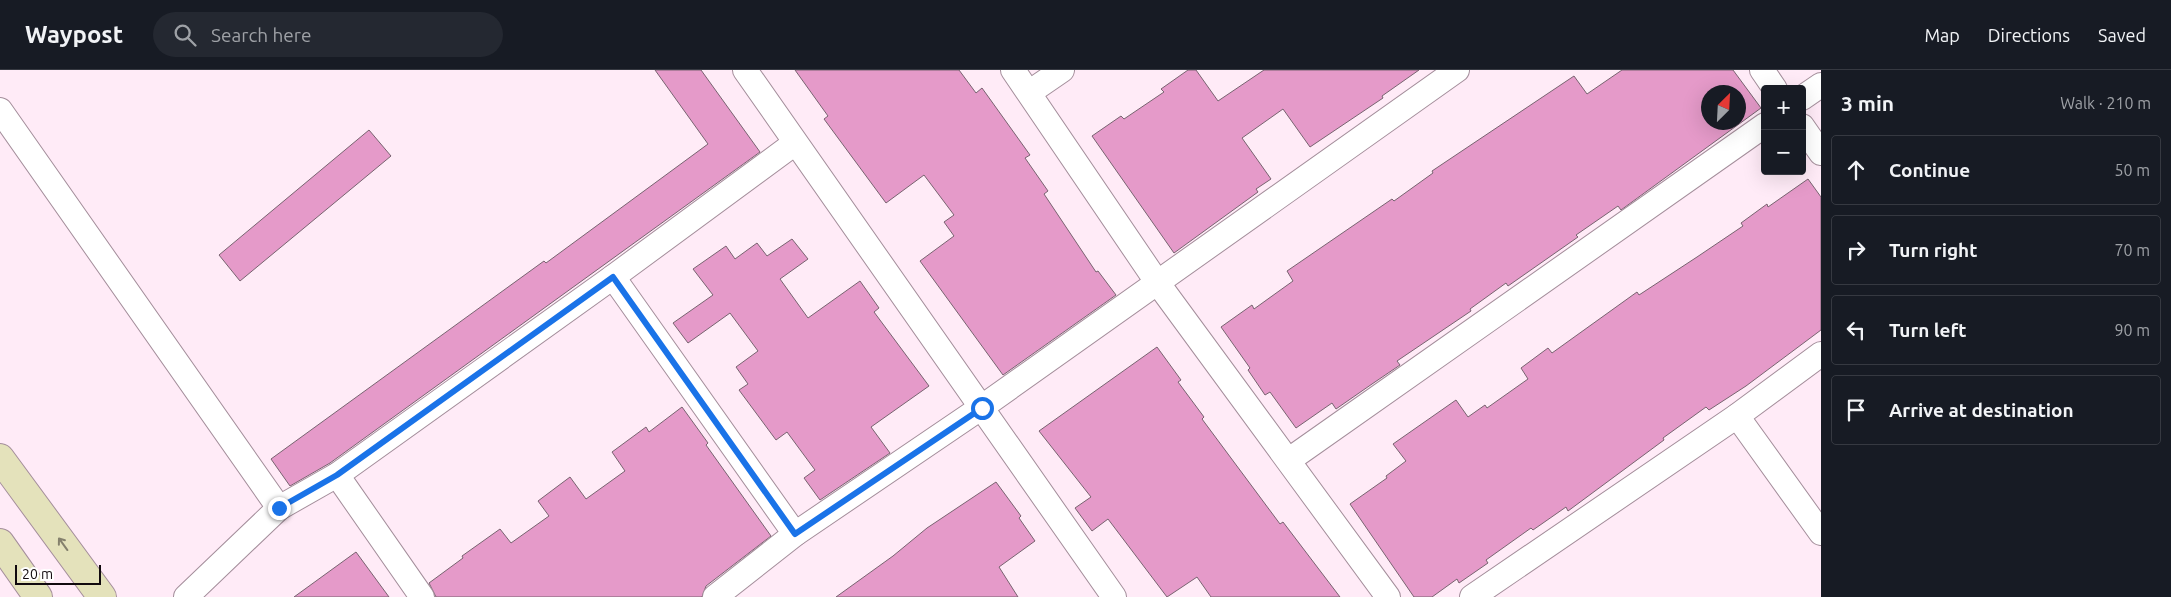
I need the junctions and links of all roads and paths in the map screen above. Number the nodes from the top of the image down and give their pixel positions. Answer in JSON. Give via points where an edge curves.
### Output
{"nodes":[{"id":1,"x":745,"y":70,"type":"edge"},
{"id":2,"x":1013,"y":70,"type":"edge"},
{"id":3,"x":1062,"y":70,"type":"edge"},
{"id":4,"x":1457,"y":70,"type":"edge"},
{"id":5,"x":1762,"y":70,"type":"edge"},
{"id":6,"x":1773,"y":85,"type":"edge"},
{"id":7,"x":1821,"y":85,"type":"edge"},
{"id":8,"x":1030,"y":92,"type":"junction"},
{"id":9,"x":1806,"y":95,"type":"edge"},
{"id":10,"x":0,"y":110,"type":"edge"},
{"id":11,"x":1761,"y":128,"type":"edge"},
{"id":12,"x":1805,"y":130,"type":"edge"},
{"id":13,"x":795,"y":143,"type":"junction"},
{"id":14,"x":1821,"y":153,"type":"edge"},
{"id":15,"x":613,"y":277,"type":"junction"},
{"id":16,"x":1157,"y":282,"type":"junction"},
{"id":17,"x":1821,"y":354,"type":"edge"},
{"id":18,"x":982,"y":408,"type":"junction"},
{"id":19,"x":1737,"y":416,"type":"junction"},
{"id":20,"x":0,"y":458,"type":"edge"},
{"id":21,"x":1289,"y":460,"type":"junction"},
{"id":22,"x":337,"y":475,"type":"junction"},
{"id":23,"x":279,"y":508,"type":"junction"},
{"id":24,"x":1821,"y":533,"type":"edge"},
{"id":25,"x":795,"y":534,"type":"junction"},
{"id":26,"x":0,"y":543,"type":"edge"},
{"id":27,"x":1105,"y":594,"type":"edge"},
{"id":28,"x":38,"y":597,"type":"edge"},
{"id":29,"x":102,"y":597,"type":"edge"},
{"id":30,"x":186,"y":597,"type":"edge"},
{"id":31,"x":422,"y":597,"type":"edge"},
{"id":32,"x":715,"y":597,"type":"edge"},
{"id":33,"x":1388,"y":597,"type":"edge"},
{"id":34,"x":1472,"y":597,"type":"edge"}],
"edges":[{"from":1,"to":13,"type":"street"},
{"from":2,"to":8,"type":"street"},
{"from":3,"to":8,"type":"street"},
{"from":4,"to":16,"type":"street"},
{"from":5,"to":6,"type":"street"},
{"from":7,"to":9,"type":"street"},
{"from":8,"to":16,"type":"street"},
{"from":10,"to":23,"type":"street"},
{"from":11,"to":21,"type":"street"},
{"from":12,"to":14,"type":"street"},
{"from":13,"to":15,"type":"street"},
{"from":13,"to":18,"type":"street"},
{"from":15,"to":22,"type":"street"},
{"from":15,"to":25,"type":"street"},
{"from":16,"to":18,"type":"street"},
{"from":16,"to":21,"type":"street"},
{"from":17,"to":19,"type":"street"},
{"from":18,"to":25,"type":"street"},
{"from":18,"to":27,"type":"street"},
{"from":19,"to":24,"type":"street"},
{"from":19,"to":34,"type":"street"},
{"from":29,"to":20,"type":"main road","one_way":true},
{"from":21,"to":33,"type":"street"},
{"from":22,"to":23,"type":"street"},
{"from":22,"to":31,"type":"street"},
{"from":23,"to":30,"type":"street"},
{"from":25,"to":32,"type":"street"},
{"from":26,"to":28,"type":"main road"}]}
